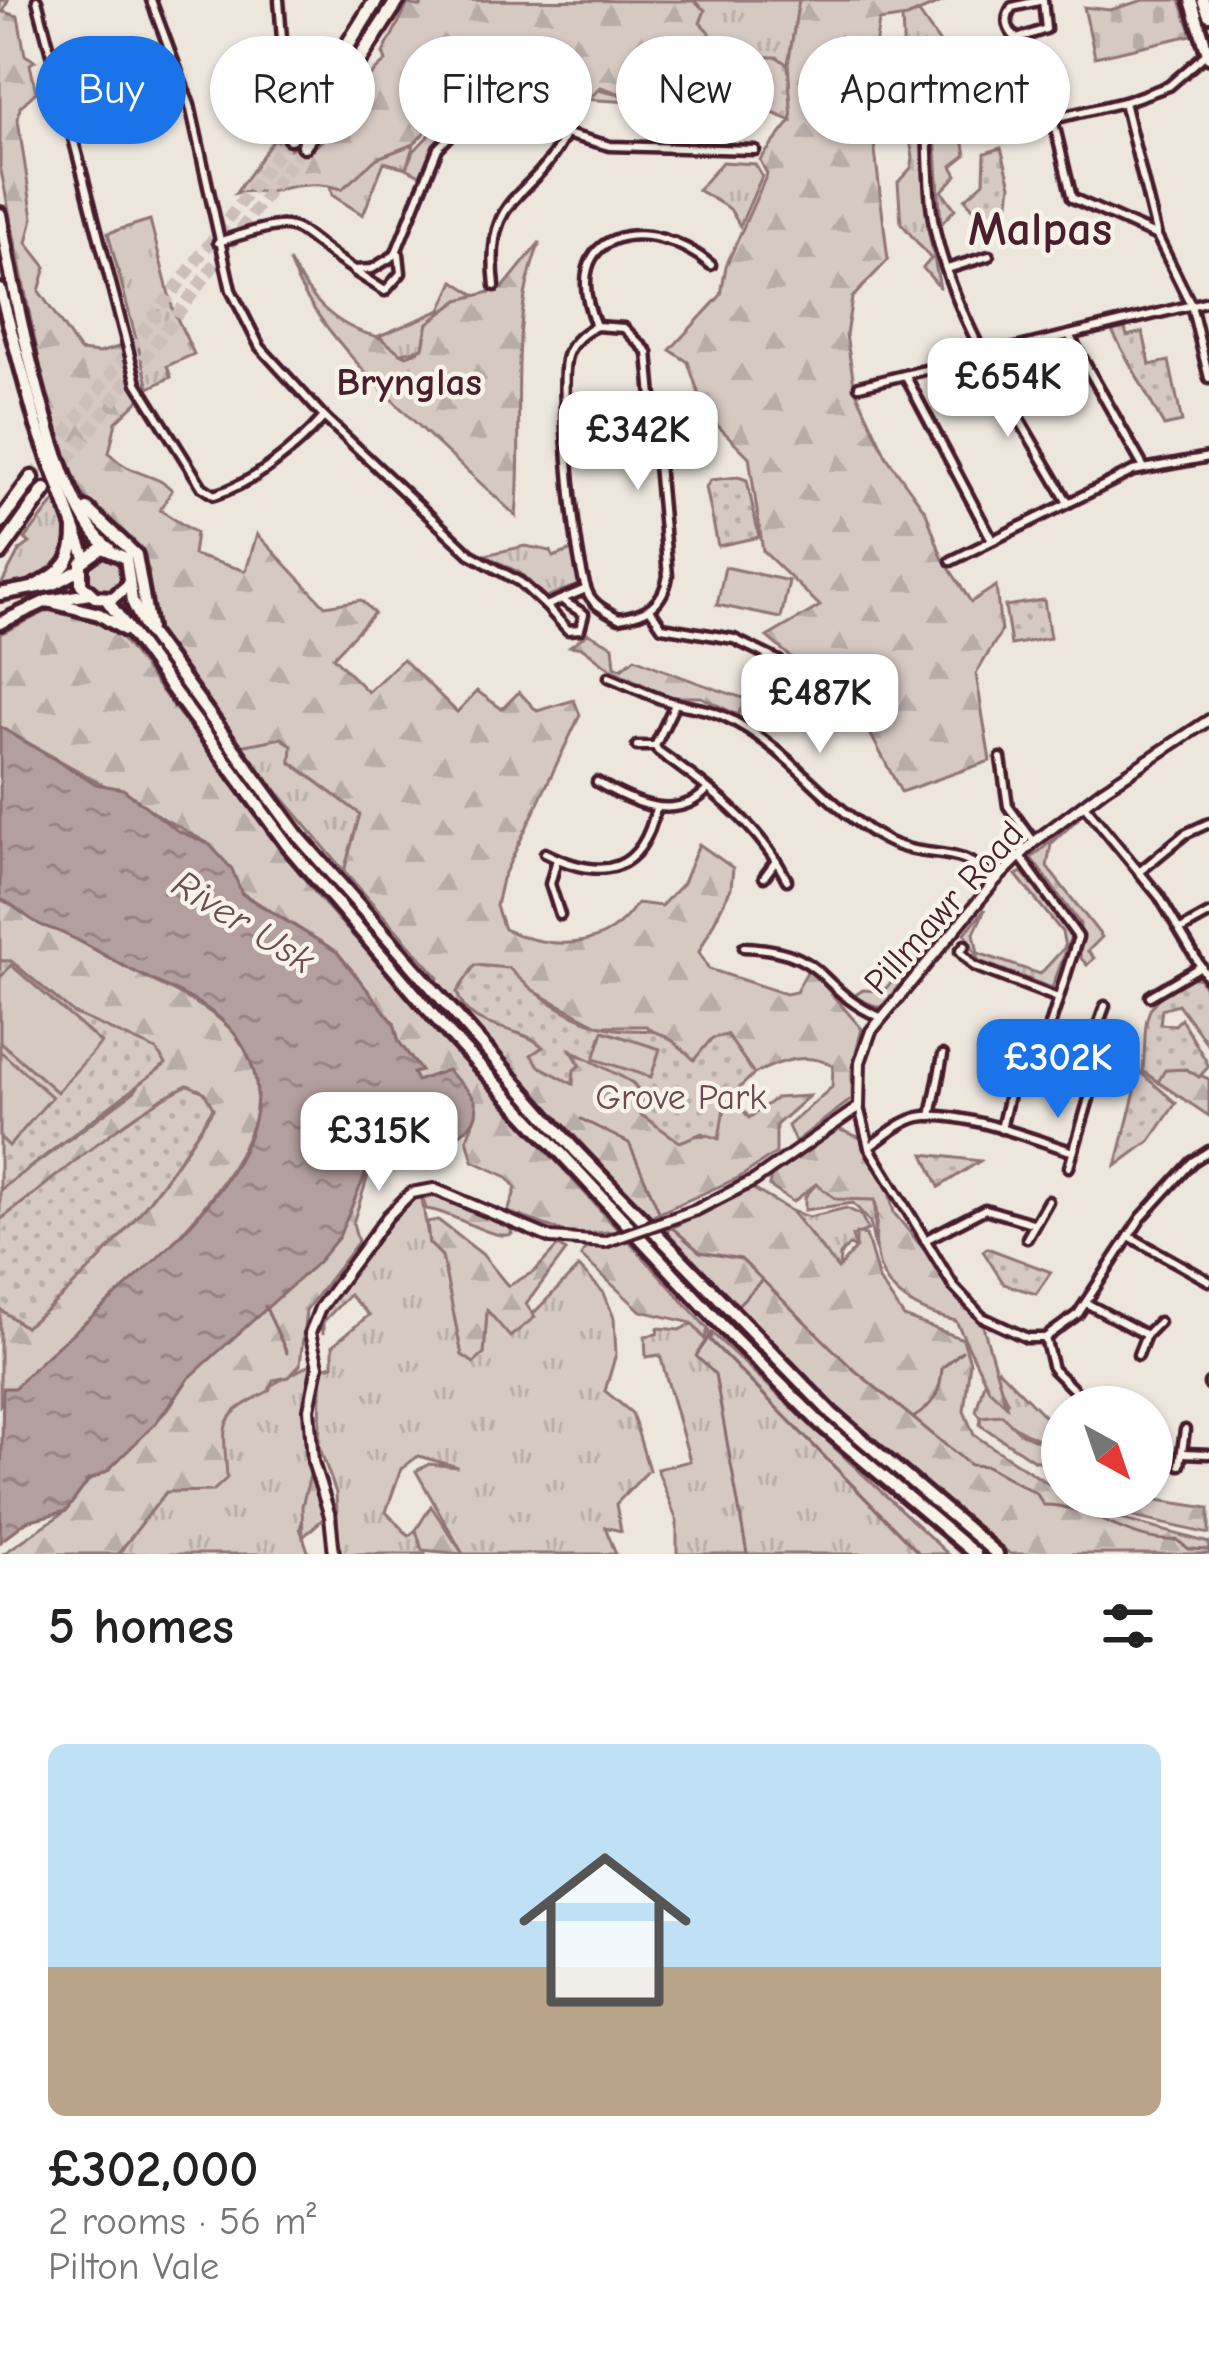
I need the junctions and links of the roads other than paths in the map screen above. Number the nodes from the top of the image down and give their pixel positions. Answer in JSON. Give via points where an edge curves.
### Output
{"nodes":[{"id":1,"x":37,"y":0,"type":"edge"},
{"id":2,"x":151,"y":0,"type":"edge"},
{"id":3,"x":279,"y":0,"type":"edge"},
{"id":4,"x":374,"y":0,"type":"edge"},
{"id":5,"x":395,"y":0,"type":"edge"},
{"id":6,"x":1043,"y":0,"type":"edge"},
{"id":7,"x":1191,"y":0,"type":"edge"},
{"id":8,"x":1203,"y":0,"type":"edge"},
{"id":9,"x":1209,"y":15,"type":"edge"},
{"id":10,"x":282,"y":36,"type":"edge"},
{"id":11,"x":356,"y":36,"type":"edge"},
{"id":12,"x":1209,"y":55,"type":"edge"},
{"id":13,"x":1124,"y":102,"type":"junction"},
{"id":14,"x":927,"y":129,"type":"joint"},
{"id":15,"x":592,"y":139,"type":"edge"},
{"id":16,"x":442,"y":144,"type":"edge"},
{"id":17,"x":559,"y":144,"type":"edge"},
{"id":18,"x":928,"y":144,"type":"edge"},
{"id":19,"x":304,"y":145,"type":"tunnel mouth"},
{"id":20,"x":755,"y":150,"type":"dead end"},
{"id":21,"x":0,"y":214,"type":"edge"},
{"id":22,"x":1157,"y":236,"type":"junction"},
{"id":23,"x":218,"y":242,"type":"junction"},
{"id":24,"x":3,"y":246,"type":"edge"},
{"id":25,"x":399,"y":250,"type":"junction"},
{"id":26,"x":989,"y":256,"type":"dead end"},
{"id":27,"x":711,"y":265,"type":"dead end"},
{"id":28,"x":354,"y":270,"type":"junction"},
{"id":29,"x":946,"y":270,"type":"junction"},
{"id":30,"x":495,"y":286,"type":"dead end"},
{"id":31,"x":0,"y":290,"type":"edge"},
{"id":32,"x":0,"y":300,"type":"edge"},
{"id":33,"x":1209,"y":301,"type":"edge"},
{"id":34,"x":1191,"y":305,"type":"junction"},
{"id":35,"x":8,"y":318,"type":"junction"},
{"id":36,"x":596,"y":326,"type":"junction"},
{"id":37,"x":1069,"y":335,"type":"junction"},
{"id":38,"x":986,"y":356,"type":"junction"},
{"id":39,"x":905,"y":375,"type":"junction"},
{"id":40,"x":1209,"y":378,"type":"edge"},
{"id":41,"x":859,"y":386,"type":"dead end"},
{"id":42,"x":325,"y":417,"type":"junction"},
{"id":43,"x":1209,"y":457,"type":"edge"},
{"id":44,"x":1144,"y":468,"type":"junction"},
{"id":45,"x":32,"y":478,"type":"tunnel mouth"},
{"id":46,"x":71,"y":486,"type":"junction"},
{"id":47,"x":45,"y":490,"type":"tunnel mouth"},
{"id":48,"x":1067,"y":503,"type":"junction"},
{"id":49,"x":74,"y":518,"type":"junction"},
{"id":50,"x":0,"y":522,"type":"edge"},
{"id":51,"x":992,"y":540,"type":"junction"},
{"id":52,"x":109,"y":548,"type":"junction"},
{"id":53,"x":0,"y":553,"type":"edge"},
{"id":54,"x":85,"y":557,"type":"junction"},
{"id":55,"x":951,"y":561,"type":"dead end"},
{"id":56,"x":80,"y":570,"type":"junction"},
{"id":57,"x":128,"y":584,"type":"junction"},
{"id":58,"x":26,"y":589,"type":"junction"},
{"id":59,"x":586,"y":589,"type":"junction"},
{"id":60,"x":0,"y":594,"type":"edge"},
{"id":61,"x":90,"y":594,"type":"junction"},
{"id":62,"x":106,"y":599,"type":"junction"},
{"id":63,"x":47,"y":601,"type":"junction"},
{"id":64,"x":565,"y":602,"type":"junction"},
{"id":65,"x":546,"y":606,"type":"junction"},
{"id":66,"x":650,"y":609,"type":"junction"},
{"id":67,"x":0,"y":622,"type":"edge"},
{"id":68,"x":151,"y":635,"type":"junction"},
{"id":69,"x":144,"y":650,"type":"junction"},
{"id":70,"x":779,"y":662,"type":"dead end"},
{"id":71,"x":609,"y":677,"type":"dead end"},
{"id":72,"x":675,"y":704,"type":"junction"},
{"id":73,"x":1209,"y":720,"type":"edge"},
{"id":74,"x":637,"y":746,"type":"dead end"},
{"id":75,"x":655,"y":746,"type":"junction"},
{"id":76,"x":1001,"y":758,"type":"dead end"},
{"id":77,"x":613,"y":778,"type":"dead end"},
{"id":78,"x":597,"y":782,"type":"dead end"},
{"id":79,"x":708,"y":789,"type":"junction"},
{"id":80,"x":610,"y":790,"type":"junction"},
{"id":81,"x":1084,"y":805,"type":"junction"},
{"id":82,"x":656,"y":808,"type":"junction"},
{"id":83,"x":1209,"y":823,"type":"edge"},
{"id":84,"x":1034,"y":842,"type":"junction"},
{"id":85,"x":545,"y":853,"type":"dead end"},
{"id":86,"x":1019,"y":855,"type":"junction"},
{"id":87,"x":557,"y":859,"type":"junction"},
{"id":88,"x":777,"y":860,"type":"junction"},
{"id":89,"x":1139,"y":872,"type":"junction"},
{"id":90,"x":764,"y":878,"type":"dead end"},
{"id":91,"x":787,"y":880,"type":"dead end"},
{"id":92,"x":994,"y":881,"type":"junction"},
{"id":93,"x":565,"y":899,"type":"dead end"},
{"id":94,"x":554,"y":904,"type":"junction"},
{"id":95,"x":1209,"y":914,"type":"edge"},
{"id":96,"x":560,"y":915,"type":"dead end"},
{"id":97,"x":1182,"y":929,"type":"junction"},
{"id":98,"x":965,"y":945,"type":"dead end"},
{"id":99,"x":744,"y":946,"type":"dead end"},
{"id":100,"x":1201,"y":966,"type":"junction"},
{"id":101,"x":1209,"y":980,"type":"edge"},
{"id":102,"x":1150,"y":996,"type":"dead end"},
{"id":103,"x":1058,"y":998,"type":"junction"},
{"id":104,"x":1105,"y":1006,"type":"dead end"},
{"id":105,"x":880,"y":1017,"type":"junction"},
{"id":106,"x":943,"y":1055,"type":"dead end"},
{"id":107,"x":1015,"y":1069,"type":"dead end"},
{"id":108,"x":1093,"y":1085,"type":"dead end"},
{"id":109,"x":859,"y":1107,"type":"junction"},
{"id":110,"x":931,"y":1117,"type":"junction"},
{"id":111,"x":1001,"y":1130,"type":"junction"},
{"id":112,"x":869,"y":1148,"type":"junction"},
{"id":113,"x":1071,"y":1151,"type":"junction"},
{"id":114,"x":1209,"y":1151,"type":"edge"},
{"id":115,"x":1069,"y":1167,"type":"dead end"},
{"id":116,"x":1048,"y":1201,"type":"dead end"},
{"id":117,"x":1032,"y":1223,"type":"junction"},
{"id":118,"x":1129,"y":1235,"type":"junction"},
{"id":119,"x":1027,"y":1238,"type":"dead end"},
{"id":120,"x":925,"y":1240,"type":"junction"},
{"id":121,"x":1209,"y":1283,"type":"edge"},
{"id":122,"x":1086,"y":1303,"type":"junction"},
{"id":123,"x":1160,"y":1322,"type":"dead end"},
{"id":124,"x":1146,"y":1336,"type":"junction"},
{"id":125,"x":1045,"y":1338,"type":"junction"},
{"id":126,"x":1138,"y":1355,"type":"dead end"},
{"id":127,"x":1070,"y":1386,"type":"edge"},
{"id":128,"x":1186,"y":1430,"type":"dead end"},
{"id":129,"x":1183,"y":1453,"type":"junction"},
{"id":130,"x":1209,"y":1454,"type":"edge"},
{"id":131,"x":1180,"y":1466,"type":"dead end"},
{"id":132,"x":334,"y":1554,"type":"edge"},
{"id":133,"x":975,"y":1554,"type":"edge"},
{"id":134,"x":997,"y":1554,"type":"edge"}],
"edges":[{"from":1,"to":42,"type":"street","via":[[137,383],[202,487],[214,495],[231,488],[294,448]]},
{"from":2,"to":23,"type":"street","via":[[190,105]]},
{"from":3,"to":10,"type":"street"},
{"from":4,"to":11,"type":"highway"},
{"from":5,"to":19,"type":"highway"},
{"from":6,"to":6,"type":"street","via":[[1046,29],[1017,39],[1007,13]]},
{"from":7,"to":12,"type":"main road"},
{"from":8,"to":9,"type":"main road"},
{"from":12,"to":13,"type":"street","via":[[1169,86]]},
{"from":13,"to":22,"type":"street"},
{"from":13,"to":22,"type":"street","via":[[1061,114],[1052,126],[1072,198]]},
{"from":14,"to":14,"type":"street","via":[[939,120],[938,68],[922,58],[913,68],[914,118]]},
{"from":15,"to":20,"type":"street","via":[[650,151]]},
{"from":16,"to":25,"type":"street"},
{"from":17,"to":30,"type":"street","via":[[503,208],[492,256]]},
{"from":18,"to":29,"type":"street"},
{"from":21,"to":24,"type":"main road"},
{"from":22,"to":34,"type":"street"},
{"from":23,"to":28,"type":"street","via":[[269,224],[299,225]]},
{"from":23,"to":42,"type":"street","via":[[260,346]]},
{"from":24,"to":46,"type":"main road"},
{"from":25,"to":28,"type":"street","via":[[372,269]]},
{"from":25,"to":28,"type":"street","via":[[401,273],[385,291]]},
{"from":26,"to":29,"type":"street"},
{"from":27,"to":36,"type":"street","via":[[652,236],[609,241],[585,274]]},
{"from":29,"to":38,"type":"street"},
{"from":31,"to":35,"type":"main road"},
{"from":32,"to":35,"type":"street"},
{"from":33,"to":34,"type":"street"},
{"from":34,"to":37,"type":"street"},
{"from":34,"to":40,"type":"street"},
{"from":35,"to":49,"type":"main road"},
{"from":36,"to":59,"type":"street","via":[[566,361]]},
{"from":36,"to":66,"type":"street","via":[[631,331],[650,360],[668,577]]},
{"from":37,"to":38,"type":"street"},
{"from":37,"to":44,"type":"street"},
{"from":38,"to":39,"type":"street"},
{"from":38,"to":48,"type":"street"},
{"from":39,"to":41,"type":"street"},
{"from":39,"to":51,"type":"street"},
{"from":42,"to":65,"type":"street","via":[[470,554]]},
{"from":43,"to":44,"type":"street"},
{"from":44,"to":48,"type":"street"},
{"from":45,"to":50,"type":"highway"},
{"from":46,"to":52,"type":"main road","via":[[94,536]]},
{"from":46,"to":68,"type":"main road","via":[[101,527],[136,555]]},
{"from":47,"to":53,"type":"highway"},
{"from":48,"to":51,"type":"street"},
{"from":49,"to":54,"type":"main road"},
{"from":49,"to":58,"type":"main road","via":[[71,558],[54,577]]},
{"from":51,"to":55,"type":"street"},
{"from":52,"to":54,"type":"main road"},
{"from":52,"to":57,"type":"main road","via":[[129,565]]},
{"from":54,"to":56,"type":"main road"},
{"from":56,"to":58,"type":"main road"},
{"from":56,"to":61,"type":"main road"},
{"from":57,"to":62,"type":"main road"},
{"from":57,"to":68,"type":"main road"},
{"from":58,"to":60,"type":"main road"},
{"from":59,"to":64,"type":"street"},
{"from":59,"to":66,"type":"street","via":[[619,618]]},
{"from":61,"to":62,"type":"main road"},
{"from":61,"to":63,"type":"main road"},
{"from":62,"to":69,"type":"main road"},
{"from":63,"to":67,"type":"main road"},
{"from":63,"to":69,"type":"main road","via":[[111,620]]},
{"from":64,"to":65,"type":"street"},
{"from":64,"to":65,"type":"street","via":[[584,614],[580,629],[568,630]]},
{"from":66,"to":70,"type":"street","via":[[662,627],[734,639]]},
{"from":68,"to":134,"type":"main road","via":[[298,836],[575,1150],[832,1414]]},
{"from":69,"to":133,"type":"main road","via":[[288,846],[515,1107],[821,1424]]},
{"from":71,"to":72,"type":"street"},
{"from":72,"to":75,"type":"street"},
{"from":72,"to":92,"type":"street","via":[[697,703],[740,724],[880,837],[965,856]]},
{"from":73,"to":81,"type":"street","name":"Pillmawr Road"},
{"from":74,"to":75,"type":"street"},
{"from":75,"to":79,"type":"street"},
{"from":76,"to":84,"type":"street","via":[[1008,806]]},
{"from":77,"to":80,"type":"street"},
{"from":78,"to":80,"type":"street"},
{"from":79,"to":82,"type":"street","via":[[682,806]]},
{"from":79,"to":88,"type":"street"},
{"from":80,"to":82,"type":"street"},
{"from":81,"to":84,"type":"street","name":"Pillmawr Road"},
{"from":81,"to":89,"type":"street"},
{"from":82,"to":87,"type":"street","via":[[646,846],[628,862],[598,867]]},
{"from":83,"to":89,"type":"street"},
{"from":84,"to":86,"type":"street","name":"Pillmawr Road"},
{"from":85,"to":87,"type":"street"},
{"from":86,"to":92,"type":"street","name":"Pillmawr Road"},
{"from":86,"to":103,"type":"street","via":[[1078,937]]},
{"from":87,"to":94,"type":"street"},
{"from":88,"to":90,"type":"street"},
{"from":88,"to":91,"type":"street"},
{"from":89,"to":97,"type":"street"},
{"from":92,"to":105,"type":"street","name":"Pillmawr Road"},
{"from":93,"to":94,"type":"street"},
{"from":94,"to":96,"type":"street"},
{"from":95,"to":97,"type":"street"},
{"from":97,"to":100,"type":"street"},
{"from":98,"to":103,"type":"street","via":[[960,951],[974,966]]},
{"from":99,"to":105,"type":"street","via":[[797,953]]},
{"from":100,"to":101,"type":"street"},
{"from":100,"to":102,"type":"street"},
{"from":103,"to":104,"type":"street","via":[[1046,1038],[1087,1056]]},
{"from":105,"to":109,"type":"street","name":"Pillmawr Road","via":[[863,1046]]},
{"from":106,"to":110,"type":"street"},
{"from":107,"to":111,"type":"street"},
{"from":108,"to":113,"type":"street"},
{"from":109,"to":112,"type":"street"},
{"from":109,"to":132,"type":"street","bridge":true,"via":[[755,1180],[605,1242],[551,1238],[434,1189],[411,1193],[320,1308],[310,1334],[318,1366],[309,1409],[313,1462]]},
{"from":110,"to":111,"type":"street"},
{"from":110,"to":112,"type":"street","via":[[906,1122]]},
{"from":111,"to":113,"type":"street"},
{"from":112,"to":120,"type":"street"},
{"from":113,"to":115,"type":"street"},
{"from":114,"to":118,"type":"street"},
{"from":116,"to":117,"type":"street"},
{"from":117,"to":119,"type":"street"},
{"from":117,"to":120,"type":"street","via":[[985,1209]]},
{"from":118,"to":121,"type":"street"},
{"from":118,"to":122,"type":"street"},
{"from":120,"to":125,"type":"street","via":[[982,1317]]},
{"from":122,"to":124,"type":"street"},
{"from":122,"to":125,"type":"street"},
{"from":123,"to":124,"type":"street"},
{"from":124,"to":126,"type":"street"},
{"from":125,"to":127,"type":"street","via":[[1053,1369]]},
{"from":128,"to":129,"type":"street"},
{"from":129,"to":130,"type":"street"},
{"from":129,"to":131,"type":"street"}]}
